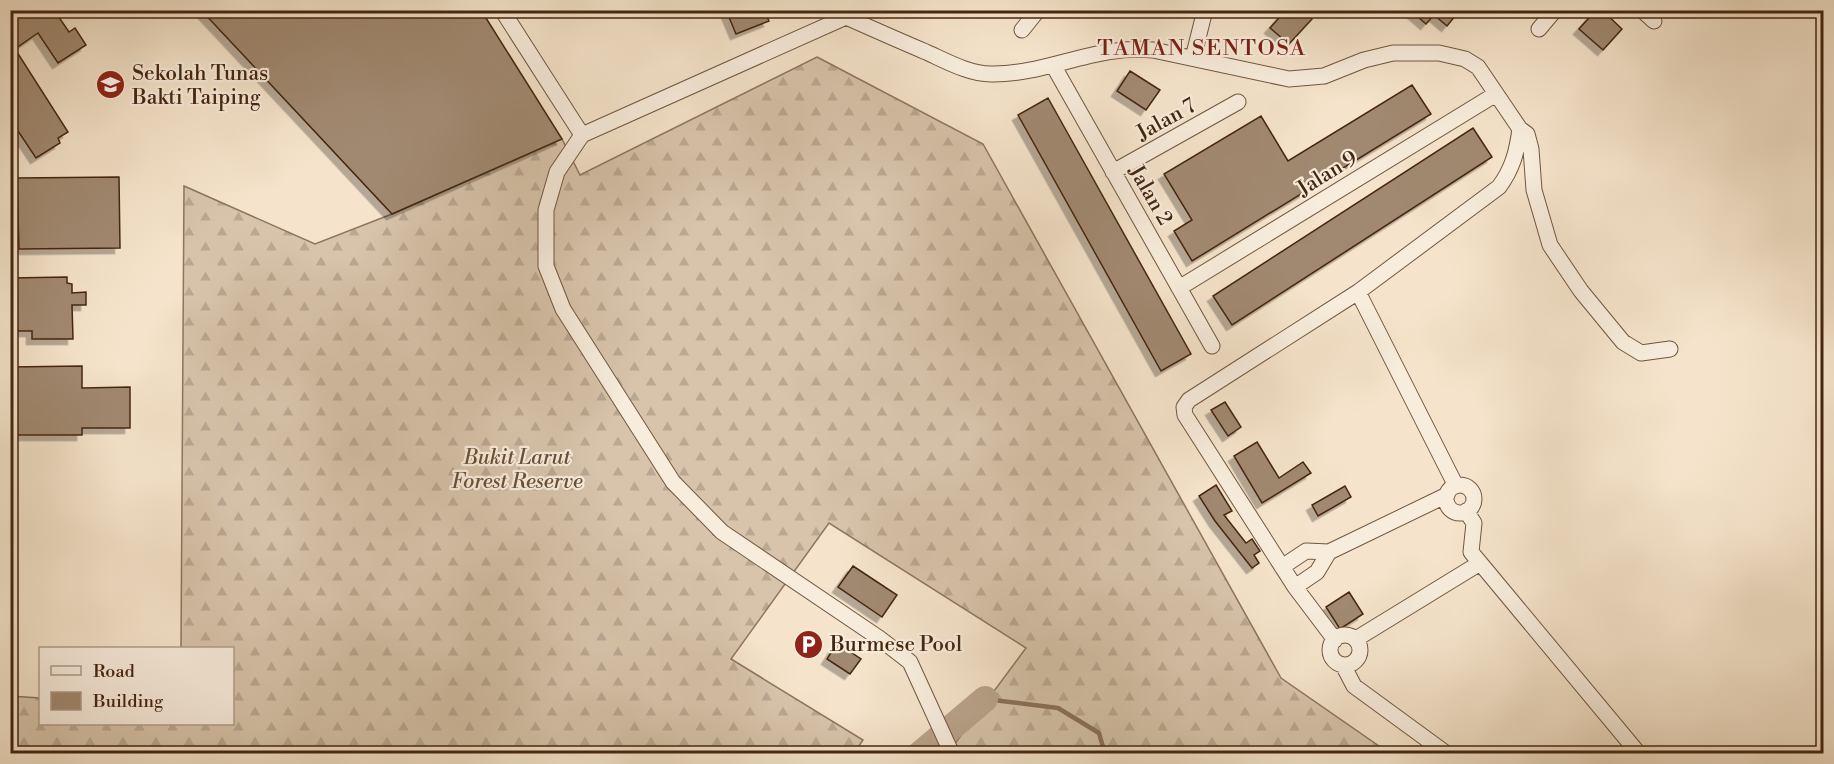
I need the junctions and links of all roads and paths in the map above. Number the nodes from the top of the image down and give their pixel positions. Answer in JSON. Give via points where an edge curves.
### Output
{"nodes":[{"id":1,"x":502,"y":10,"type":"edge"},
{"id":2,"x":1038,"y":10,"type":"edge"},
{"id":3,"x":1205,"y":10,"type":"edge"},
{"id":4,"x":1555,"y":10,"type":"edge"},
{"id":5,"x":845,"y":14,"type":"edge"},
{"id":6,"x":1539,"y":28,"type":"dead end"},
{"id":7,"x":1022,"y":30,"type":"dead end"},
{"id":8,"x":1193,"y":58,"type":"junction"},
{"id":9,"x":1053,"y":65,"type":"junction"},
{"id":10,"x":1496,"y":94,"type":"junction"},
{"id":11,"x":1238,"y":102,"type":"dead end"},
{"id":12,"x":1520,"y":129,"type":"junction"},
{"id":13,"x":582,"y":135,"type":"junction"},
{"id":14,"x":1113,"y":172,"type":"junction"},
{"id":15,"x":1179,"y":288,"type":"junction"},
{"id":16,"x":1358,"y":292,"type":"junction"},
{"id":17,"x":1212,"y":346,"type":"dead end"},
{"id":18,"x":1670,"y":349,"type":"dead end"},
{"id":19,"x":1451,"y":491,"type":"junction"},
{"id":20,"x":1466,"y":511,"type":"junction"},
{"id":21,"x":1329,"y":552,"type":"junction"},
{"id":22,"x":1480,"y":563,"type":"junction"},
{"id":23,"x":1282,"y":567,"type":"junction"},
{"id":24,"x":1295,"y":587,"type":"junction"},
{"id":25,"x":1356,"y":639,"type":"junction"},
{"id":26,"x":1335,"y":640,"type":"junction"},
{"id":27,"x":1343,"y":665,"type":"junction"},
{"id":28,"x":952,"y":753,"type":"edge"},
{"id":29,"x":1447,"y":753,"type":"edge"},
{"id":30,"x":1639,"y":753,"type":"edge"}],
"edges":[{"from":1,"to":13,"type":"street"},
{"from":2,"to":7,"type":"street"},
{"from":3,"to":8,"type":"street"},
{"from":4,"to":6,"type":"street"},
{"from":5,"to":9,"type":"street","via":[[975,72],[1009,73]]},
{"from":5,"to":13,"type":"street"},
{"from":8,"to":9,"type":"street","via":[[1137,48]]},
{"from":8,"to":10,"type":"street","via":[[1288,79],[1324,76],[1393,53],[1439,53],[1465,59],[1478,67]]},
{"from":9,"to":14,"type":"street","name":"Jalan 2"},
{"from":10,"to":12,"type":"street"},
{"from":10,"to":15,"type":"street","name":"Jalan 9"},
{"from":11,"to":14,"type":"street","name":"Jalan 7"},
{"from":12,"to":16,"type":"street","via":[[1515,158],[1499,187]]},
{"from":12,"to":18,"type":"street","via":[[1527,134],[1531,148],[1534,190],[1550,245],[1581,291],[1623,342],[1641,352]]},
{"from":13,"to":28,"type":"street","via":[[557,172],[546,210],[546,266],[563,309],[673,482],[722,532],[910,662]]},
{"from":14,"to":15,"type":"street","name":"Jalan 2"},
{"from":15,"to":17,"type":"street","name":"Jalan 2"},
{"from":16,"to":19,"type":"street"},
{"from":16,"to":23,"type":"street","via":[[1189,400],[1184,408]]},
{"from":19,"to":20,"type":"street","via":[[1448,504],[1457,512]]},
{"from":19,"to":20,"type":"street","via":[[1468,488],[1474,496],[1473,505]]},
{"from":19,"to":21,"type":"street"},
{"from":20,"to":22,"type":"street","via":[[1474,524],[1471,552]]},
{"from":21,"to":23,"type":"street","via":[[1306,551]]},
{"from":21,"to":24,"type":"street","via":[[1317,572]]},
{"from":22,"to":25,"type":"street"},
{"from":22,"to":30,"type":"street"},
{"from":23,"to":24,"type":"street"},
{"from":24,"to":26,"type":"street"},
{"from":25,"to":26,"type":"street","via":[[1348,635]]},
{"from":25,"to":27,"type":"street","via":[[1359,657]]},
{"from":26,"to":27,"type":"street","via":[[1330,652]]},
{"from":27,"to":29,"type":"street","via":[[1354,686]]}]}
